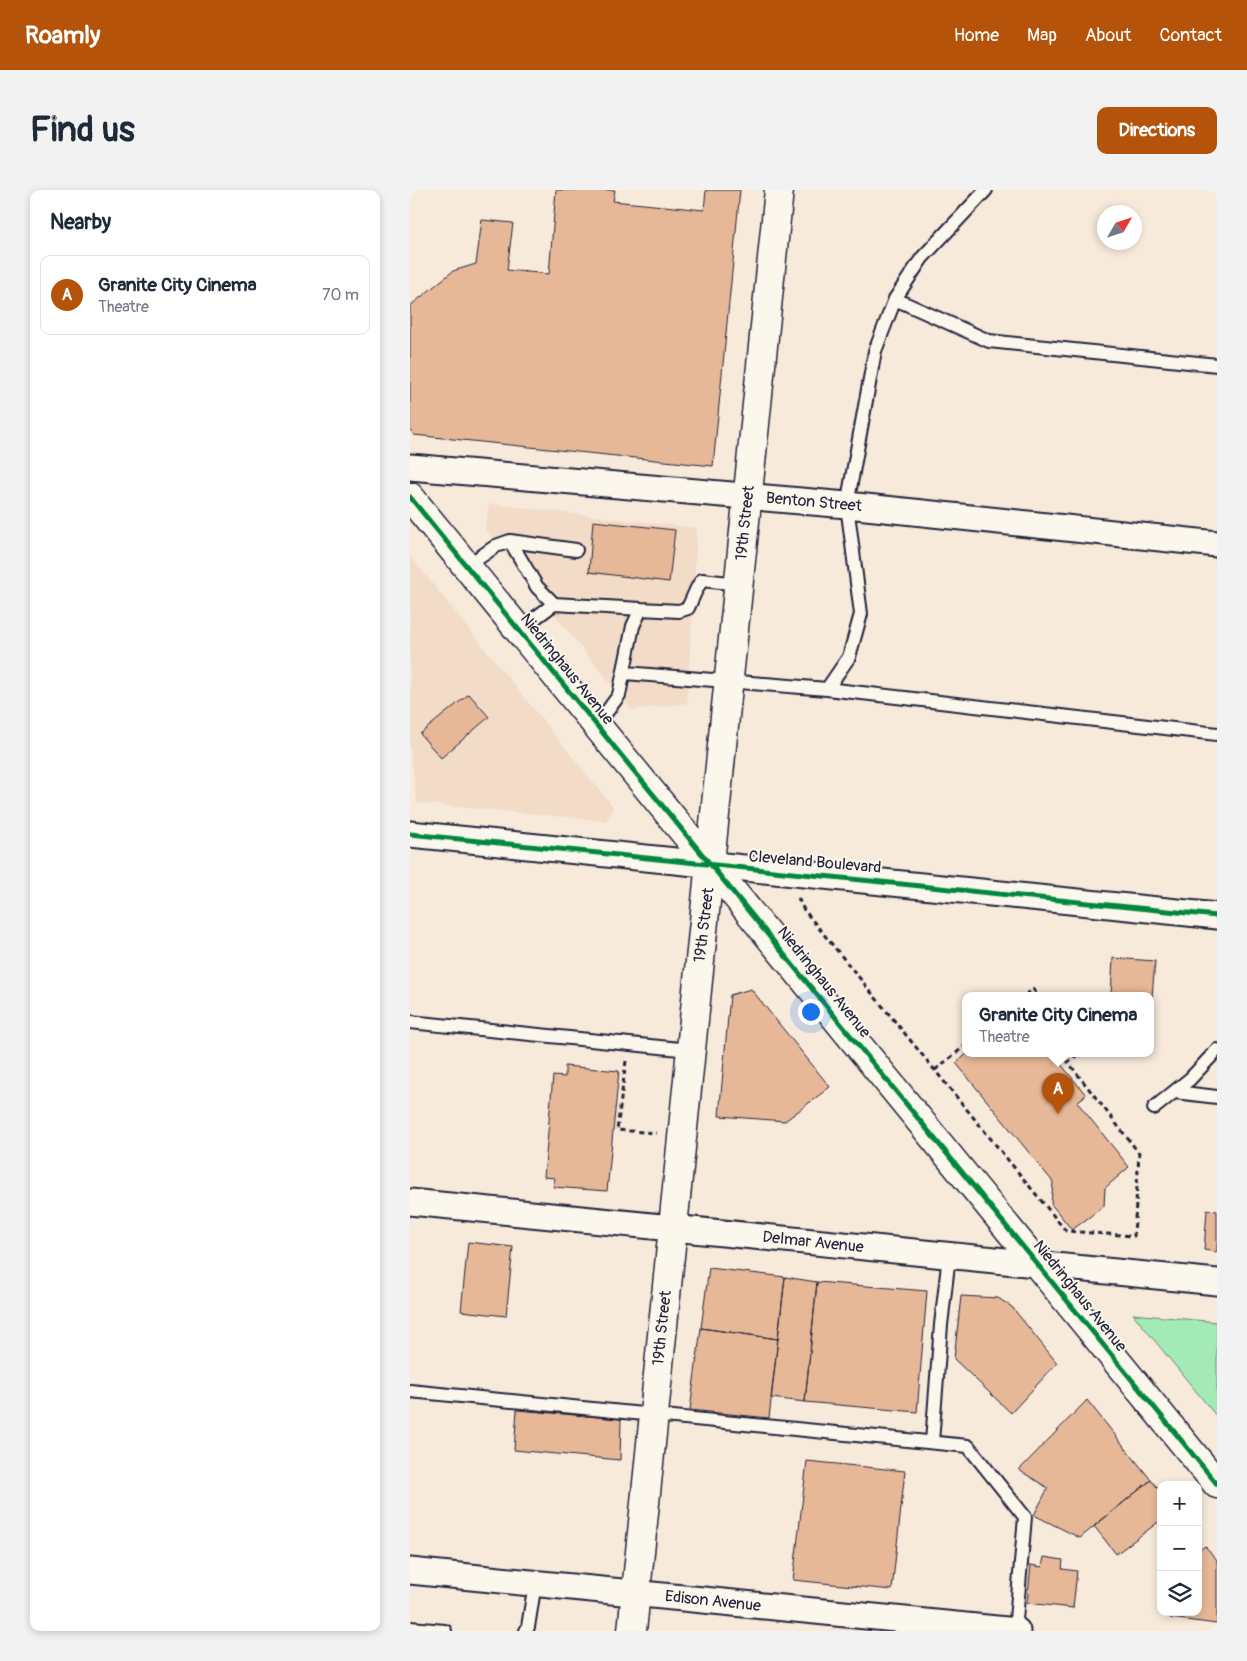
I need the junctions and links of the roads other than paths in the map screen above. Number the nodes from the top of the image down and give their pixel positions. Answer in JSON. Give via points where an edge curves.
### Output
{"nodes":[{"id":1,"x":779,"y":190,"type":"edge"},
{"id":2,"x":986,"y":190,"type":"edge"},
{"id":3,"x":895,"y":299,"type":"junction"},
{"id":4,"x":1217,"y":365,"type":"edge"},
{"id":5,"x":410,"y":467,"type":"edge"},
{"id":6,"x":747,"y":496,"type":"junction"},
{"id":7,"x":410,"y":497,"type":"edge"},
{"id":8,"x":847,"y":505,"type":"junction"},
{"id":9,"x":510,"y":541,"type":"junction"},
{"id":10,"x":1217,"y":544,"type":"edge"},
{"id":11,"x":576,"y":550,"type":"dead end"},
{"id":12,"x":467,"y":566,"type":"junction"},
{"id":13,"x":739,"y":584,"type":"junction"},
{"id":14,"x":554,"y":604,"type":"junction"},
{"id":15,"x":641,"y":609,"type":"junction"},
{"id":16,"x":519,"y":630,"type":"junction"},
{"id":17,"x":625,"y":673,"type":"junction"},
{"id":18,"x":730,"y":680,"type":"junction"},
{"id":19,"x":827,"y":689,"type":"junction"},
{"id":20,"x":597,"y":725,"type":"junction"},
{"id":21,"x":1217,"y":734,"type":"edge"},
{"id":22,"x":410,"y":834,"type":"edge"},
{"id":23,"x":711,"y":864,"type":"junction"},
{"id":24,"x":1217,"y":916,"type":"edge"},
{"id":25,"x":410,"y":1022,"type":"edge"},
{"id":26,"x":690,"y":1050,"type":"junction"},
{"id":27,"x":1217,"y":1050,"type":"edge"},
{"id":28,"x":1175,"y":1092,"type":"junction"},
{"id":29,"x":1217,"y":1097,"type":"edge"},
{"id":30,"x":1154,"y":1108,"type":"dead end"},
{"id":31,"x":410,"y":1202,"type":"edge"},
{"id":32,"x":672,"y":1228,"type":"junction"},
{"id":33,"x":949,"y":1256,"type":"junction"},
{"id":34,"x":1039,"y":1265,"type":"junction"},
{"id":35,"x":1217,"y":1282,"type":"edge"},
{"id":36,"x":410,"y":1391,"type":"edge"},
{"id":37,"x":653,"y":1416,"type":"junction"},
{"id":38,"x":932,"y":1442,"type":"junction"},
{"id":39,"x":1217,"y":1484,"type":"edge"},
{"id":40,"x":410,"y":1571,"type":"edge"},
{"id":41,"x":535,"y":1583,"type":"junction"},
{"id":42,"x":635,"y":1594,"type":"junction"},
{"id":43,"x":865,"y":1624,"type":"edge"},
{"id":44,"x":410,"y":1628,"type":"edge"},
{"id":45,"x":445,"y":1631,"type":"edge"},
{"id":46,"x":526,"y":1631,"type":"edge"},
{"id":47,"x":632,"y":1631,"type":"edge"},
{"id":48,"x":1015,"y":1631,"type":"edge"}],
"edges":[{"from":1,"to":6,"type":"main road","name":"19th Street"},
{"from":2,"to":3,"type":"lane","via":[[922,258]]},
{"from":3,"to":4,"type":"lane","via":[[989,341]]},
{"from":3,"to":8,"type":"lane","via":[[875,351]]},
{"from":5,"to":6,"type":"street","name":"Benton Street"},
{"from":6,"to":8,"type":"street","name":"Benton Street"},
{"from":6,"to":13,"type":"main road","name":"19th Street"},
{"from":7,"to":12,"type":"main road","name":"Niedringhaus Avenue"},
{"from":8,"to":10,"type":"street","name":"Benton Street"},
{"from":8,"to":19,"type":"lane","via":[[860,614],[849,657]]},
{"from":9,"to":11,"type":"lane"},
{"from":9,"to":12,"type":"lane","via":[[496,546]]},
{"from":9,"to":14,"type":"lane","via":[[537,587]]},
{"from":12,"to":16,"type":"main road","name":"Niedringhaus Avenue"},
{"from":13,"to":15,"type":"lane","via":[[702,580],[688,608],[679,611]]},
{"from":13,"to":18,"type":"main road","name":"19th Street"},
{"from":14,"to":15,"type":"lane"},
{"from":14,"to":16,"type":"lane"},
{"from":15,"to":17,"type":"lane","via":[[633,626]]},
{"from":16,"to":20,"type":"main road","name":"Niedringhaus Avenue"},
{"from":17,"to":18,"type":"lane"},
{"from":17,"to":20,"type":"lane","via":[[619,696]]},
{"from":18,"to":19,"type":"lane"},
{"from":18,"to":23,"type":"main road","name":"19th Street"},
{"from":19,"to":21,"type":"lane"},
{"from":20,"to":23,"type":"main road","name":"Niedringhaus Avenue"},
{"from":22,"to":23,"type":"street","name":"Cleveland Boulevard"},
{"from":23,"to":24,"type":"street","name":"Cleveland Boulevard"},
{"from":23,"to":26,"type":"main road","name":"19th Street"},
{"from":23,"to":34,"type":"main road","name":"Niedringhaus Avenue"},
{"from":25,"to":26,"type":"lane"},
{"from":26,"to":32,"type":"main road","name":"19th Street"},
{"from":27,"to":28,"type":"lane"},
{"from":28,"to":29,"type":"lane"},
{"from":28,"to":30,"type":"lane"},
{"from":31,"to":32,"type":"street","name":"Delmar Avenue"},
{"from":32,"to":33,"type":"street","name":"Delmar Avenue"},
{"from":32,"to":37,"type":"main road","name":"19th Street"},
{"from":33,"to":34,"type":"street","name":"Delmar Avenue"},
{"from":33,"to":38,"type":"lane"},
{"from":34,"to":35,"type":"street","name":"Delmar Avenue"},
{"from":34,"to":39,"type":"main road","name":"Niedringhaus Avenue"},
{"from":36,"to":37,"type":"lane"},
{"from":37,"to":38,"type":"lane"},
{"from":37,"to":42,"type":"main road","name":"19th Street"},
{"from":38,"to":48,"type":"lane","via":[[968,1446],[1025,1517]]},
{"from":40,"to":41,"type":"street","name":"Edison Avenue"},
{"from":41,"to":42,"type":"street","name":"Edison Avenue"},
{"from":41,"to":46,"type":"lane"},
{"from":42,"to":43,"type":"street","name":"Edison Avenue"},
{"from":42,"to":47,"type":"main road","name":"19th Street"},
{"from":43,"to":48,"type":"street","name":"Edison Avenue"},
{"from":44,"to":45,"type":"lane"}]}
